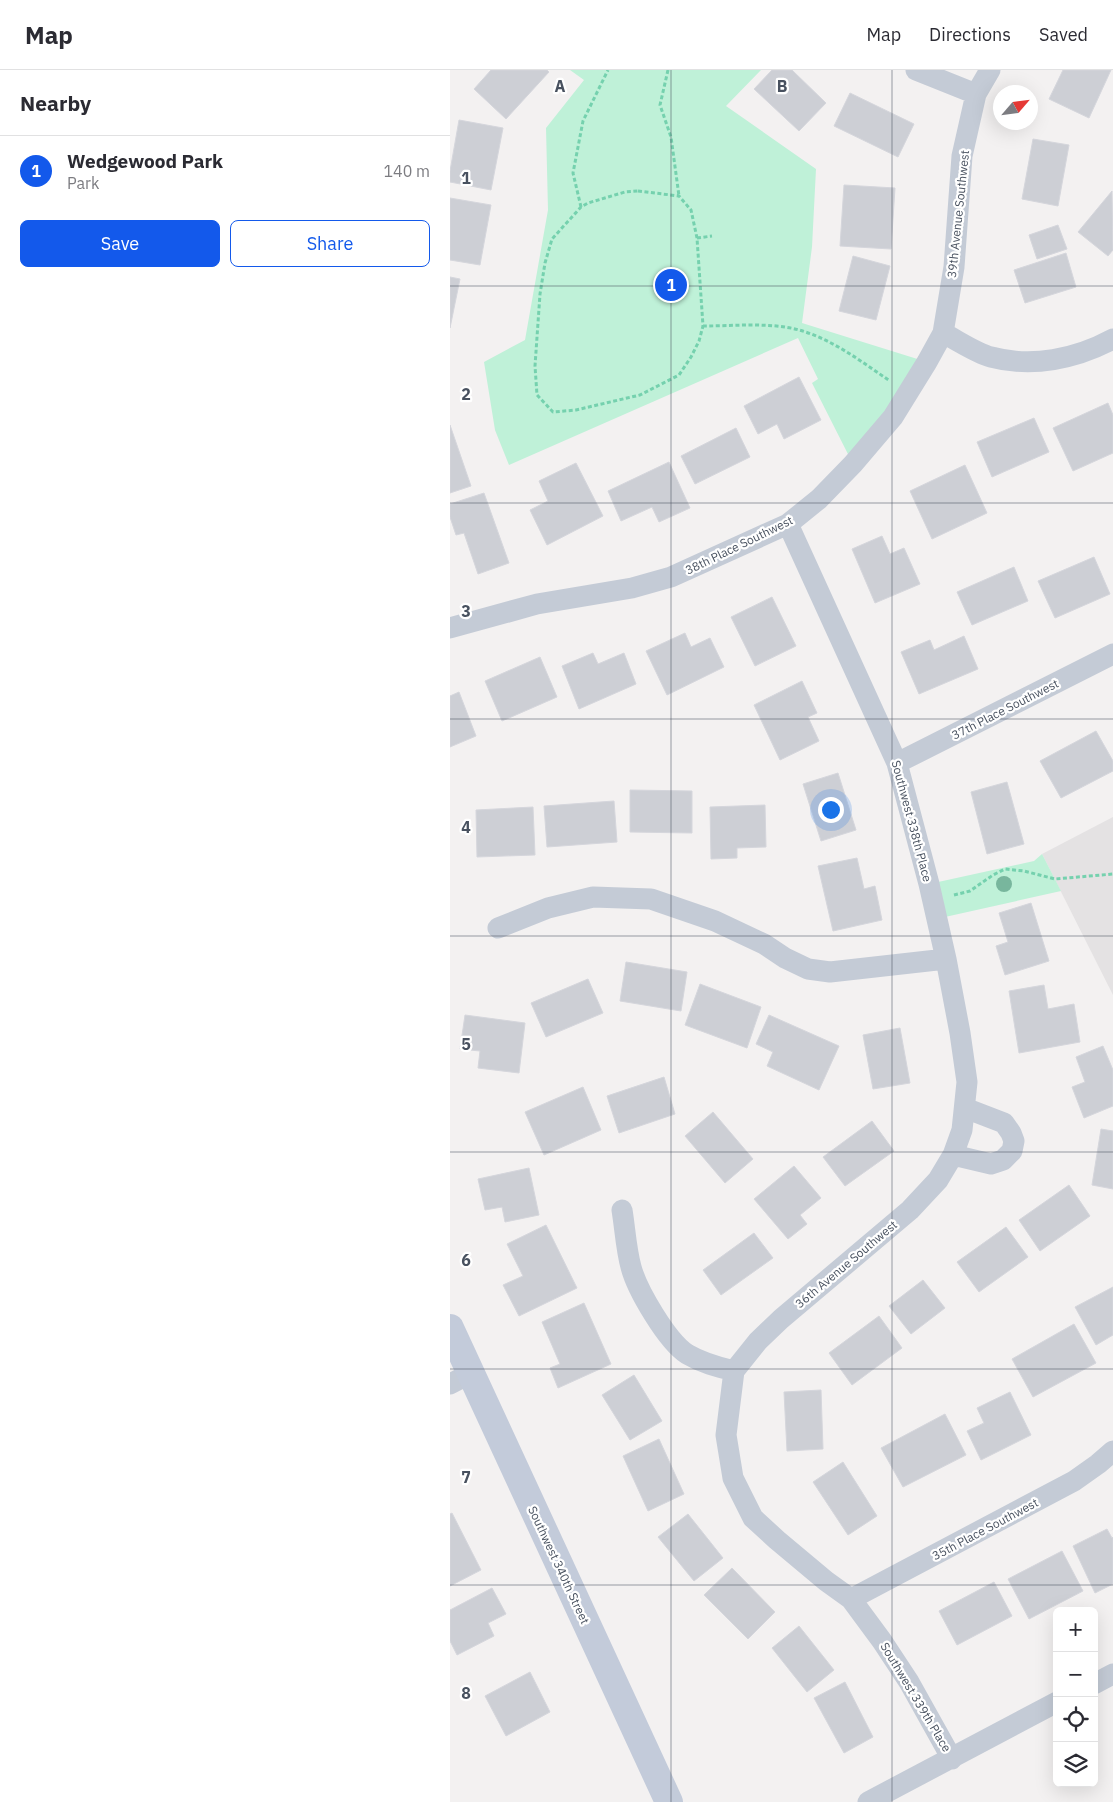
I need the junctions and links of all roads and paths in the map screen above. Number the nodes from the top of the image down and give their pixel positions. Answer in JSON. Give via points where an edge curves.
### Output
{"nodes":[{"id":1,"x":608,"y":70,"type":"edge"},
{"id":2,"x":668,"y":70,"type":"edge"},
{"id":3,"x":916,"y":70,"type":"edge"},
{"id":4,"x":990,"y":70,"type":"edge"},
{"id":5,"x":976,"y":94,"type":"junction"},
{"id":6,"x":679,"y":196,"type":"junction"},
{"id":7,"x":581,"y":207,"type":"junction"},
{"id":8,"x":712,"y":236,"type":"dead end"},
{"id":9,"x":697,"y":238,"type":"junction"},
{"id":10,"x":704,"y":326,"type":"junction"},
{"id":11,"x":943,"y":333,"type":"junction"},
{"id":12,"x":1113,"y":339,"type":"edge"},
{"id":13,"x":909,"y":393,"type":"junction"},
{"id":14,"x":788,"y":524,"type":"junction"},
{"id":15,"x":450,"y":628,"type":"edge"},
{"id":16,"x":1113,"y":654,"type":"edge"},
{"id":17,"x":897,"y":763,"type":"junction"},
{"id":18,"x":1113,"y":874,"type":"edge"},
{"id":19,"x":932,"y":898,"type":"junction"},
{"id":20,"x":498,"y":928,"type":"dead end"},
{"id":21,"x":946,"y":959,"type":"junction"},
{"id":22,"x":965,"y":1108,"type":"junction"},
{"id":23,"x":962,"y":1130,"type":"joint"},
{"id":24,"x":953,"y":1155,"type":"junction"},
{"id":25,"x":622,"y":1210,"type":"dead end"},
{"id":26,"x":450,"y":1328,"type":"edge"},
{"id":27,"x":734,"y":1371,"type":"junction"},
{"id":28,"x":460,"y":1379,"type":"edge"},
{"id":29,"x":1113,"y":1451,"type":"edge"},
{"id":30,"x":851,"y":1600,"type":"junction"},
{"id":31,"x":1113,"y":1674,"type":"edge"},
{"id":32,"x":1098,"y":1682,"type":"edge"},
{"id":33,"x":1053,"y":1704,"type":"edge"},
{"id":34,"x":952,"y":1758,"type":"junction"},
{"id":35,"x":669,"y":1802,"type":"edge"},
{"id":36,"x":868,"y":1802,"type":"edge"}],
"edges":[{"from":1,"to":7,"type":"path","via":[[583,122],[573,174]]},
{"from":2,"to":6,"type":"path","via":[[660,105],[671,137]]},
{"from":3,"to":5,"type":"street"},
{"from":4,"to":5,"type":"street","name":"39th Avenue Southwest"},
{"from":5,"to":11,"type":"street","name":"39th Avenue Southwest","via":[[962,156],[954,267]]},
{"from":6,"to":7,"type":"path","via":[[625,192],[593,200]]},
{"from":6,"to":9,"type":"path","via":[[691,210]]},
{"from":7,"to":10,"type":"path","via":[[552,239],[545,264],[535,366],[537,395],[546,406],[554,412],[576,410],[640,395],[656,387],[679,375],[700,341]]},
{"from":8,"to":9,"type":"path"},
{"from":9,"to":10,"type":"path"},
{"from":10,"to":13,"type":"path","via":[[801,330],[840,348]]},
{"from":11,"to":12,"type":"street","via":[[989,356],[1015,361],[1059,359]]},
{"from":11,"to":13,"type":"street","name":"38th Place Southwest"},
{"from":13,"to":14,"type":"street","name":"38th Place Southwest","via":[[853,464],[819,499]]},
{"from":14,"to":15,"type":"street","name":"38th Place Southwest","via":[[671,577],[632,588],[537,604]]},
{"from":14,"to":17,"type":"street","name":"Southwest 338th Place"},
{"from":16,"to":17,"type":"street","name":"37th Place Southwest"},
{"from":17,"to":19,"type":"street","name":"Southwest 338th Place"},
{"from":18,"to":19,"type":"path","via":[[1055,879],[1005,869],[970,891]]},
{"from":19,"to":21,"type":"street","name":"Southwest 338th Place"},
{"from":20,"to":21,"type":"street","via":[[548,908],[594,897],[651,899],[715,920],[808,969],[830,972]]},
{"from":21,"to":22,"type":"street","name":"Southwest 338th Place","via":[[967,1082]]},
{"from":22,"to":23,"type":"street","name":"Southwest 338th Place"},
{"from":22,"to":24,"type":"street","via":[[1004,1122],[1014,1141],[1012,1151],[992,1164]]},
{"from":23,"to":24,"type":"street","name":"36th Avenue Southwest"},
{"from":24,"to":27,"type":"street","name":"36th Avenue Southwest","via":[[938,1180],[910,1210],[781,1318]]},
{"from":25,"to":27,"type":"street","via":[[631,1267],[653,1313],[684,1352],[706,1364]]},
{"from":26,"to":28,"type":"main road","name":"Southwest 340th Street"},
{"from":27,"to":30,"type":"street","name":"Southwest 339th Place","via":[[726,1435],[733,1478],[753,1518]]},
{"from":28,"to":35,"type":"main road","name":"Southwest 340th Street"},
{"from":29,"to":30,"type":"street","name":"35th Place Southwest","via":[[1074,1481]]},
{"from":30,"to":34,"type":"street","name":"Southwest 339th Place","via":[[909,1682]]},
{"from":31,"to":32,"type":"street"},
{"from":33,"to":34,"type":"street"},
{"from":34,"to":36,"type":"street"}]}
